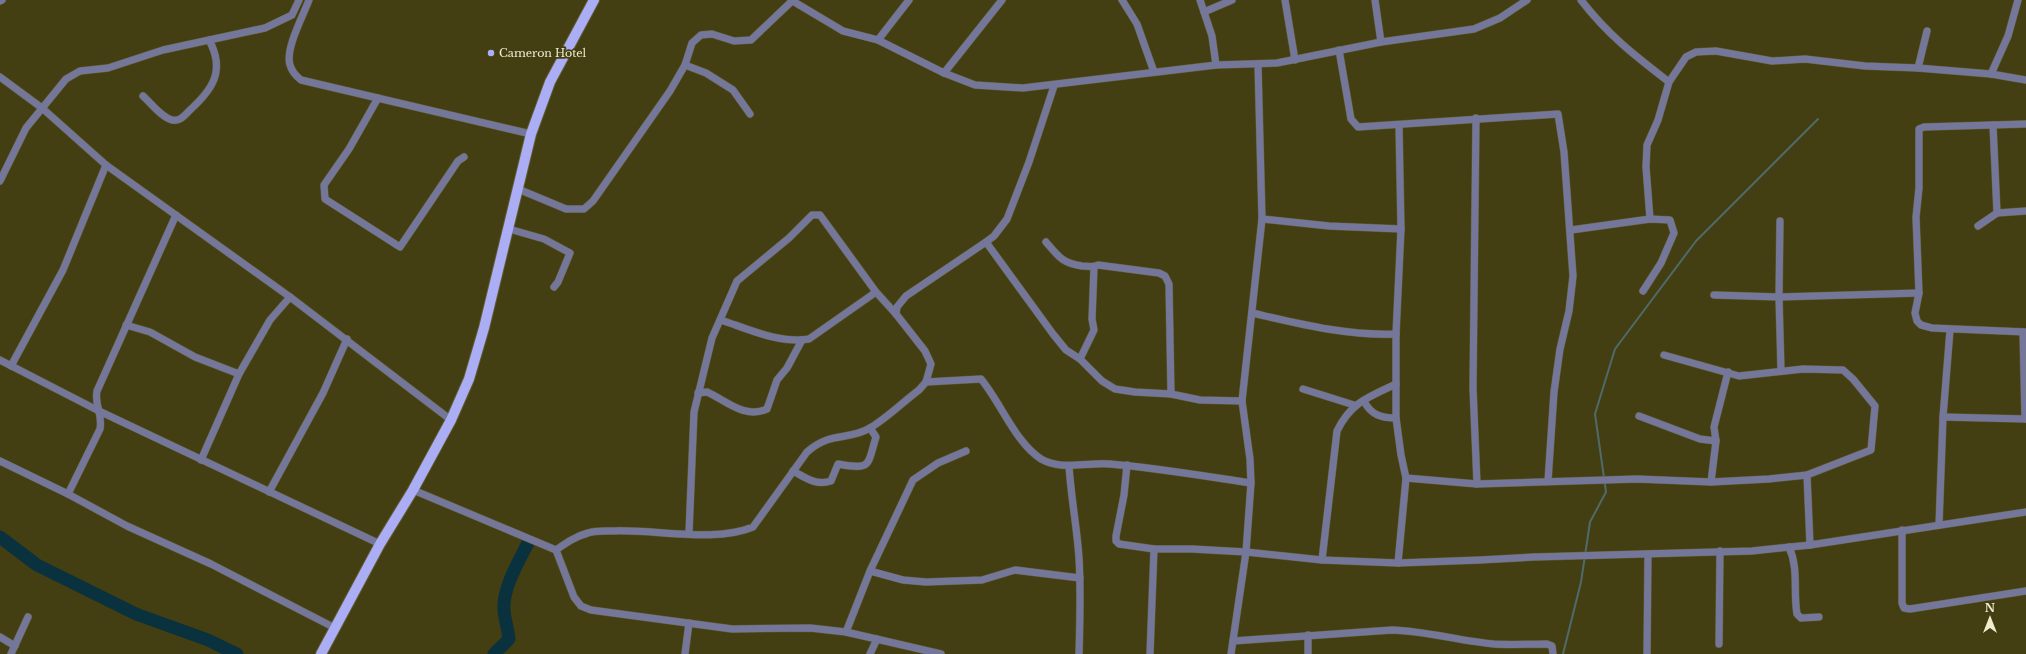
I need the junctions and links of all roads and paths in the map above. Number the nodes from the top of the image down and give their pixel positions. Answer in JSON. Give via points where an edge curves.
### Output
{"nodes":[{"id":1,"x":299,"y":0,"type":"edge"},
{"id":2,"x":309,"y":0,"type":"edge"},
{"id":3,"x":594,"y":0,"type":"edge"},
{"id":4,"x":792,"y":0,"type":"edge"},
{"id":5,"x":909,"y":0,"type":"edge"},
{"id":6,"x":1002,"y":0,"type":"edge"},
{"id":7,"x":1122,"y":0,"type":"edge"},
{"id":8,"x":1200,"y":0,"type":"edge"},
{"id":9,"x":1232,"y":0,"type":"edge"},
{"id":10,"x":1285,"y":0,"type":"edge"},
{"id":11,"x":1376,"y":0,"type":"edge"},
{"id":12,"x":1527,"y":0,"type":"edge"},
{"id":13,"x":1581,"y":0,"type":"edge"},
{"id":14,"x":2018,"y":0,"type":"edge"},
{"id":15,"x":1204,"y":12,"type":"junction"},
{"id":16,"x":1927,"y":31,"type":"dead end"},
{"id":17,"x":209,"y":40,"type":"junction"},
{"id":18,"x":878,"y":40,"type":"junction"},
{"id":19,"x":1381,"y":42,"type":"junction"},
{"id":20,"x":1339,"y":50,"type":"junction"},
{"id":21,"x":1295,"y":60,"type":"junction"},
{"id":22,"x":686,"y":65,"type":"junction"},
{"id":23,"x":1216,"y":65,"type":"junction"},
{"id":24,"x":1258,"y":65,"type":"junction"},
{"id":25,"x":1918,"y":68,"type":"junction"},
{"id":26,"x":1154,"y":72,"type":"junction"},
{"id":27,"x":944,"y":73,"type":"junction"},
{"id":28,"x":1991,"y":74,"type":"junction"},
{"id":29,"x":0,"y":77,"type":"edge"},
{"id":30,"x":2026,"y":80,"type":"edge"},
{"id":31,"x":1669,"y":82,"type":"junction"},
{"id":32,"x":1054,"y":86,"type":"junction"},
{"id":33,"x":143,"y":96,"type":"dead end"},
{"id":34,"x":378,"y":98,"type":"junction"},
{"id":35,"x":42,"y":108,"type":"junction"},
{"id":36,"x":750,"y":114,"type":"dead end"},
{"id":37,"x":1476,"y":118,"type":"junction"},
{"id":38,"x":2026,"y":124,"type":"edge"},
{"id":39,"x":1399,"y":125,"type":"junction"},
{"id":40,"x":1993,"y":125,"type":"junction"},
{"id":41,"x":531,"y":134,"type":"junction"},
{"id":42,"x":464,"y":157,"type":"dead end"},
{"id":43,"x":106,"y":165,"type":"junction"},
{"id":44,"x":0,"y":181,"type":"edge"},
{"id":45,"x":518,"y":189,"type":"junction"},
{"id":46,"x":2026,"y":211,"type":"edge"},
{"id":47,"x":1997,"y":213,"type":"junction"},
{"id":48,"x":176,"y":216,"type":"junction"},
{"id":49,"x":1262,"y":219,"type":"junction"},
{"id":50,"x":1650,"y":219,"type":"junction"},
{"id":51,"x":1780,"y":221,"type":"dead end"},
{"id":52,"x":1978,"y":226,"type":"dead end"},
{"id":53,"x":509,"y":229,"type":"junction"},
{"id":54,"x":1400,"y":229,"type":"junction"},
{"id":55,"x":1571,"y":230,"type":"junction"},
{"id":56,"x":986,"y":242,"type":"junction"},
{"id":57,"x":1046,"y":242,"type":"dead end"},
{"id":58,"x":1094,"y":267,"type":"junction"},
{"id":59,"x":554,"y":287,"type":"dead end"},
{"id":60,"x":1643,"y":291,"type":"dead end"},
{"id":61,"x":876,"y":292,"type":"junction"},
{"id":62,"x":1919,"y":293,"type":"junction"},
{"id":63,"x":1714,"y":295,"type":"dead end"},
{"id":64,"x":290,"y":297,"type":"junction"},
{"id":65,"x":1779,"y":297,"type":"junction"},
{"id":66,"x":1252,"y":313,"type":"junction"},
{"id":67,"x":896,"y":314,"type":"junction"},
{"id":68,"x":721,"y":320,"type":"junction"},
{"id":69,"x":126,"y":325,"type":"junction"},
{"id":70,"x":1950,"y":330,"type":"junction"},
{"id":71,"x":2025,"y":332,"type":"edge"},
{"id":72,"x":1396,"y":334,"type":"junction"},
{"id":73,"x":347,"y":339,"type":"junction"},
{"id":74,"x":802,"y":340,"type":"junction"},
{"id":75,"x":1664,"y":355,"type":"dead end"},
{"id":76,"x":1080,"y":359,"type":"junction"},
{"id":77,"x":0,"y":360,"type":"edge"},
{"id":78,"x":11,"y":366,"type":"junction"},
{"id":79,"x":1781,"y":371,"type":"junction"},
{"id":80,"x":1728,"y":372,"type":"junction"},
{"id":81,"x":239,"y":374,"type":"junction"},
{"id":82,"x":926,"y":382,"type":"junction"},
{"id":83,"x":1396,"y":384,"type":"junction"},
{"id":84,"x":1303,"y":388,"type":"dead end"},
{"id":85,"x":698,"y":394,"type":"junction"},
{"id":86,"x":1171,"y":394,"type":"junction"},
{"id":87,"x":1242,"y":401,"type":"junction"},
{"id":88,"x":1364,"y":401,"type":"junction"},
{"id":89,"x":1354,"y":405,"type":"junction"},
{"id":90,"x":99,"y":411,"type":"junction"},
{"id":91,"x":1639,"y":416,"type":"dead end"},
{"id":92,"x":1396,"y":418,"type":"junction"},
{"id":93,"x":1943,"y":418,"type":"junction"},
{"id":94,"x":2025,"y":419,"type":"edge"},
{"id":95,"x":451,"y":420,"type":"junction"},
{"id":96,"x":870,"y":428,"type":"junction"},
{"id":97,"x":1716,"y":441,"type":"junction"},
{"id":98,"x":966,"y":451,"type":"dead end"},
{"id":99,"x":201,"y":460,"type":"junction"},
{"id":100,"x":0,"y":461,"type":"edge"},
{"id":101,"x":1126,"y":465,"type":"junction"},
{"id":102,"x":1069,"y":466,"type":"junction"},
{"id":103,"x":793,"y":471,"type":"junction"},
{"id":104,"x":1807,"y":475,"type":"junction"},
{"id":105,"x":1406,"y":478,"type":"junction"},
{"id":106,"x":1548,"y":481,"type":"junction"},
{"id":107,"x":1712,"y":482,"type":"junction"},
{"id":108,"x":1251,"y":483,"type":"junction"},
{"id":109,"x":1477,"y":484,"type":"junction"},
{"id":110,"x":413,"y":490,"type":"junction"},
{"id":111,"x":269,"y":492,"type":"junction"},
{"id":112,"x":68,"y":494,"type":"junction"},
{"id":113,"x":2026,"y":512,"type":"edge"},
{"id":114,"x":1939,"y":525,"type":"junction"},
{"id":115,"x":1902,"y":530,"type":"junction"},
{"id":116,"x":689,"y":534,"type":"junction"},
{"id":117,"x":380,"y":544,"type":"junction"},
{"id":118,"x":1810,"y":545,"type":"junction"},
{"id":119,"x":1789,"y":548,"type":"junction"},
{"id":120,"x":1154,"y":549,"type":"junction"},
{"id":121,"x":556,"y":550,"type":"junction"},
{"id":122,"x":1720,"y":551,"type":"junction"},
{"id":123,"x":1246,"y":552,"type":"junction"},
{"id":124,"x":1648,"y":554,"type":"junction"},
{"id":125,"x":1322,"y":560,"type":"junction"},
{"id":126,"x":1398,"y":563,"type":"junction"},
{"id":127,"x":870,"y":571,"type":"junction"},
{"id":128,"x":1080,"y":578,"type":"junction"},
{"id":129,"x":2026,"y":592,"type":"edge"},
{"id":130,"x":28,"y":617,"type":"dead end"},
{"id":131,"x":1819,"y":617,"type":"dead end"},
{"id":132,"x":689,"y":623,"type":"junction"},
{"id":133,"x":335,"y":628,"type":"junction"},
{"id":134,"x":846,"y":632,"type":"junction"},
{"id":135,"x":1308,"y":635,"type":"junction"},
{"id":136,"x":0,"y":637,"type":"edge"},
{"id":137,"x":877,"y":639,"type":"junction"},
{"id":138,"x":1233,"y":642,"type":"junction"},
{"id":139,"x":1719,"y":644,"type":"dead end"},
{"id":140,"x":15,"y":646,"type":"junction"},
{"id":141,"x":11,"y":654,"type":"edge"},
{"id":142,"x":321,"y":654,"type":"edge"},
{"id":143,"x":685,"y":654,"type":"edge"},
{"id":144,"x":870,"y":654,"type":"edge"},
{"id":145,"x":941,"y":654,"type":"edge"},
{"id":146,"x":1079,"y":654,"type":"edge"},
{"id":147,"x":1150,"y":654,"type":"edge"},
{"id":148,"x":1231,"y":654,"type":"edge"},
{"id":149,"x":1308,"y":654,"type":"edge"},
{"id":150,"x":1553,"y":654,"type":"edge"},
{"id":151,"x":1646,"y":654,"type":"edge"}],
"edges":[{"from":1,"to":17,"type":"street","via":[[292,15],[265,28]]},
{"from":2,"to":34,"type":"street","via":[[289,51],[289,65],[293,74],[301,80]]},
{"from":3,"to":41,"type":"main road","via":[[550,82]]},
{"from":4,"to":18,"type":"street","via":[[843,31]]},
{"from":4,"to":22,"type":"street","via":[[751,40],[734,41],[712,34],[701,35],[692,43]]},
{"from":5,"to":18,"type":"street"},
{"from":6,"to":27,"type":"street"},
{"from":7,"to":26,"type":"street","via":[[1137,24]]},
{"from":8,"to":15,"type":"street"},
{"from":9,"to":15,"type":"street"},
{"from":10,"to":21,"type":"street"},
{"from":11,"to":19,"type":"street"},
{"from":12,"to":19,"type":"street","via":[[1500,18],[1474,29]]},
{"from":13,"to":31,"type":"street","via":[[1626,50]]},
{"from":14,"to":28,"type":"street","via":[[2008,36]]},
{"from":15,"to":23,"type":"street","via":[[1212,36]]},
{"from":16,"to":25,"type":"street"},
{"from":17,"to":33,"type":"street","via":[[216,65],[213,86],[207,95],[179,120],[166,118]]},
{"from":17,"to":35,"type":"street","via":[[163,50],[108,68],[80,71],[66,79]]},
{"from":18,"to":27,"type":"street"},
{"from":19,"to":20,"type":"street"},
{"from":20,"to":21,"type":"street"},
{"from":20,"to":39,"type":"street","via":[[1353,124],[1358,127]]},
{"from":21,"to":24,"type":"street"},
{"from":22,"to":36,"type":"street","via":[[706,73],[733,90]]},
{"from":22,"to":45,"type":"street","via":[[584,209],[566,209]]},
{"from":23,"to":24,"type":"street"},
{"from":23,"to":26,"type":"street"},
{"from":24,"to":49,"type":"street"},
{"from":25,"to":28,"type":"street"},
{"from":25,"to":31,"type":"street","via":[[1865,66],[1805,59],[1772,61],[1706,50],[1686,57]]},
{"from":26,"to":32,"type":"street"},
{"from":27,"to":32,"type":"street","via":[[975,84],[999,88]]},
{"from":28,"to":30,"type":"street"},
{"from":29,"to":35,"type":"street"},
{"from":31,"to":50,"type":"street","via":[[1658,120],[1647,145]]},
{"from":32,"to":56,"type":"street","via":[[1007,219]]},
{"from":34,"to":41,"type":"street"},
{"from":34,"to":42,"type":"street","via":[[350,149],[324,185],[325,199],[400,247],[458,161]]},
{"from":35,"to":43,"type":"street"},
{"from":35,"to":44,"type":"street","via":[[26,128]]},
{"from":37,"to":39,"type":"street"},
{"from":37,"to":55,"type":"street","via":[[1558,114]]},
{"from":37,"to":109,"type":"street","via":[[1473,388]]},
{"from":38,"to":40,"type":"street"},
{"from":39,"to":54,"type":"street"},
{"from":40,"to":47,"type":"street"},
{"from":40,"to":62,"type":"street","via":[[1920,129],[1916,217]]},
{"from":41,"to":45,"type":"main road"},
{"from":43,"to":48,"type":"street"},
{"from":43,"to":78,"type":"street","via":[[63,270]]},
{"from":45,"to":53,"type":"main road"},
{"from":46,"to":47,"type":"street"},
{"from":47,"to":52,"type":"street"},
{"from":48,"to":64,"type":"street"},
{"from":48,"to":69,"type":"street"},
{"from":49,"to":54,"type":"street","via":[[1329,226]]},
{"from":49,"to":66,"type":"street"},
{"from":50,"to":55,"type":"street"},
{"from":50,"to":60,"type":"street","via":[[1670,220],[1674,233],[1661,263]]},
{"from":51,"to":65,"type":"street"},
{"from":53,"to":59,"type":"street","via":[[544,238],[570,253]]},
{"from":53,"to":95,"type":"main road","via":[[469,379]]},
{"from":54,"to":72,"type":"street"},
{"from":55,"to":106,"type":"street","via":[[1573,276],[1570,311],[1560,349],[1554,392]]},
{"from":56,"to":67,"type":"street","via":[[906,296],[897,307]]},
{"from":56,"to":76,"type":"street","via":[[1053,334],[1066,350]]},
{"from":57,"to":58,"type":"street","via":[[1068,264]]},
{"from":58,"to":76,"type":"street","via":[[1094,330]]},
{"from":58,"to":86,"type":"street","via":[[1098,265],[1165,276],[1169,284]]},
{"from":61,"to":67,"type":"street"},
{"from":61,"to":68,"type":"street","via":[[820,214],[812,214],[789,238],[737,281]]},
{"from":61,"to":74,"type":"street","via":[[809,339]]},
{"from":62,"to":65,"type":"street"},
{"from":62,"to":70,"type":"street","via":[[1915,313],[1917,321],[1921,325]]},
{"from":63,"to":65,"type":"street"},
{"from":64,"to":73,"type":"street"},
{"from":64,"to":81,"type":"street","via":[[270,320]]},
{"from":65,"to":79,"type":"street"},
{"from":66,"to":72,"type":"street","via":[[1341,332]]},
{"from":66,"to":87,"type":"street"},
{"from":67,"to":82,"type":"street","via":[[925,351],[931,364]]},
{"from":68,"to":74,"type":"street","via":[[778,338]]},
{"from":68,"to":85,"type":"street","via":[[712,338]]},
{"from":69,"to":81,"type":"street","via":[[150,332],[195,357]]},
{"from":69,"to":90,"type":"street","via":[[97,391]]},
{"from":70,"to":71,"type":"street"},
{"from":70,"to":93,"type":"street"},
{"from":71,"to":94,"type":"street"},
{"from":72,"to":83,"type":"street"},
{"from":73,"to":95,"type":"street"},
{"from":73,"to":111,"type":"street","via":[[324,393]]},
{"from":74,"to":85,"type":"street","via":[[787,368],[777,380],[767,409],[757,413],[745,411],[730,406],[707,392]]},
{"from":75,"to":80,"type":"street"},
{"from":76,"to":86,"type":"street","via":[[1102,381],[1115,389]]},
{"from":77,"to":78,"type":"street"},
{"from":78,"to":90,"type":"street"},
{"from":79,"to":80,"type":"street","via":[[1739,376]]},
{"from":79,"to":104,"type":"street","via":[[1843,370],[1875,406],[1871,450]]},
{"from":80,"to":97,"type":"street","via":[[1714,427]]},
{"from":81,"to":99,"type":"street"},
{"from":82,"to":96,"type":"street"},
{"from":82,"to":102,"type":"street","via":[[981,379],[1022,442],[1042,459]]},
{"from":83,"to":88,"type":"street"},
{"from":83,"to":92,"type":"street"},
{"from":84,"to":89,"type":"street"},
{"from":85,"to":116,"type":"street","via":[[694,412]]},
{"from":86,"to":87,"type":"street","via":[[1200,400]]},
{"from":87,"to":108,"type":"street"},
{"from":88,"to":89,"type":"street"},
{"from":88,"to":92,"type":"street","via":[[1374,415]]},
{"from":89,"to":125,"type":"street","via":[[1337,431]]},
{"from":90,"to":99,"type":"street"},
{"from":90,"to":112,"type":"street","via":[[102,418],[100,429]]},
{"from":91,"to":97,"type":"street","via":[[1700,440]]},
{"from":92,"to":105,"type":"street","via":[[1400,455]]},
{"from":93,"to":94,"type":"street"},
{"from":93,"to":114,"type":"street"},
{"from":95,"to":110,"type":"main road"},
{"from":96,"to":103,"type":"street","via":[[818,442]]},
{"from":96,"to":103,"type":"street","via":[[876,437],[868,464],[838,464],[831,481],[822,484]]},
{"from":97,"to":107,"type":"street"},
{"from":98,"to":127,"type":"street","via":[[938,464],[913,480]]},
{"from":99,"to":111,"type":"street"},
{"from":100,"to":112,"type":"street"},
{"from":101,"to":102,"type":"street","via":[[1096,462]]},
{"from":101,"to":108,"type":"street"},
{"from":101,"to":120,"type":"street","via":[[1116,541],[1119,544]]},
{"from":102,"to":128,"type":"street"},
{"from":103,"to":116,"type":"street","via":[[753,527],[729,533]]},
{"from":104,"to":107,"type":"street"},
{"from":104,"to":118,"type":"street"},
{"from":105,"to":109,"type":"street"},
{"from":105,"to":126,"type":"street"},
{"from":106,"to":107,"type":"street"},
{"from":106,"to":109,"type":"street"},
{"from":108,"to":123,"type":"street"},
{"from":110,"to":117,"type":"main road"},
{"from":110,"to":121,"type":"street"},
{"from":111,"to":117,"type":"street"},
{"from":112,"to":133,"type":"street","via":[[127,526],[211,564]]},
{"from":113,"to":114,"type":"street"},
{"from":114,"to":115,"type":"street"},
{"from":115,"to":118,"type":"street"},
{"from":115,"to":129,"type":"street","via":[[1904,608]]},
{"from":116,"to":121,"type":"street","via":[[631,530],[590,532]]},
{"from":117,"to":133,"type":"main road"},
{"from":118,"to":119,"type":"street"},
{"from":119,"to":122,"type":"street"},
{"from":119,"to":131,"type":"street","via":[[1796,580],[1796,614],[1801,618]]},
{"from":120,"to":123,"type":"street","via":[[1192,548]]},
{"from":120,"to":147,"type":"street"},
{"from":121,"to":132,"type":"street","via":[[574,597],[581,606],[591,610]]},
{"from":122,"to":124,"type":"street"},
{"from":122,"to":139,"type":"street"},
{"from":123,"to":125,"type":"street"},
{"from":123,"to":138,"type":"street"},
{"from":124,"to":126,"type":"street","via":[[1534,556]]},
{"from":124,"to":151,"type":"street"},
{"from":125,"to":126,"type":"street"},
{"from":127,"to":128,"type":"street","via":[[902,580],[926,582],[982,580],[1014,570]]},
{"from":127,"to":134,"type":"street"},
{"from":128,"to":146,"type":"street"},
{"from":130,"to":140,"type":"street"},
{"from":132,"to":134,"type":"street","via":[[732,629],[810,628]]},
{"from":132,"to":143,"type":"street"},
{"from":133,"to":142,"type":"main road"},
{"from":134,"to":137,"type":"street"},
{"from":135,"to":138,"type":"street"},
{"from":135,"to":149,"type":"street"},
{"from":135,"to":150,"type":"street","via":[[1411,630],[1495,644],[1547,644],[1552,646]]},
{"from":136,"to":140,"type":"street"},
{"from":137,"to":144,"type":"street"},
{"from":137,"to":145,"type":"street"},
{"from":138,"to":148,"type":"street"},
{"from":140,"to":141,"type":"street"}]}
